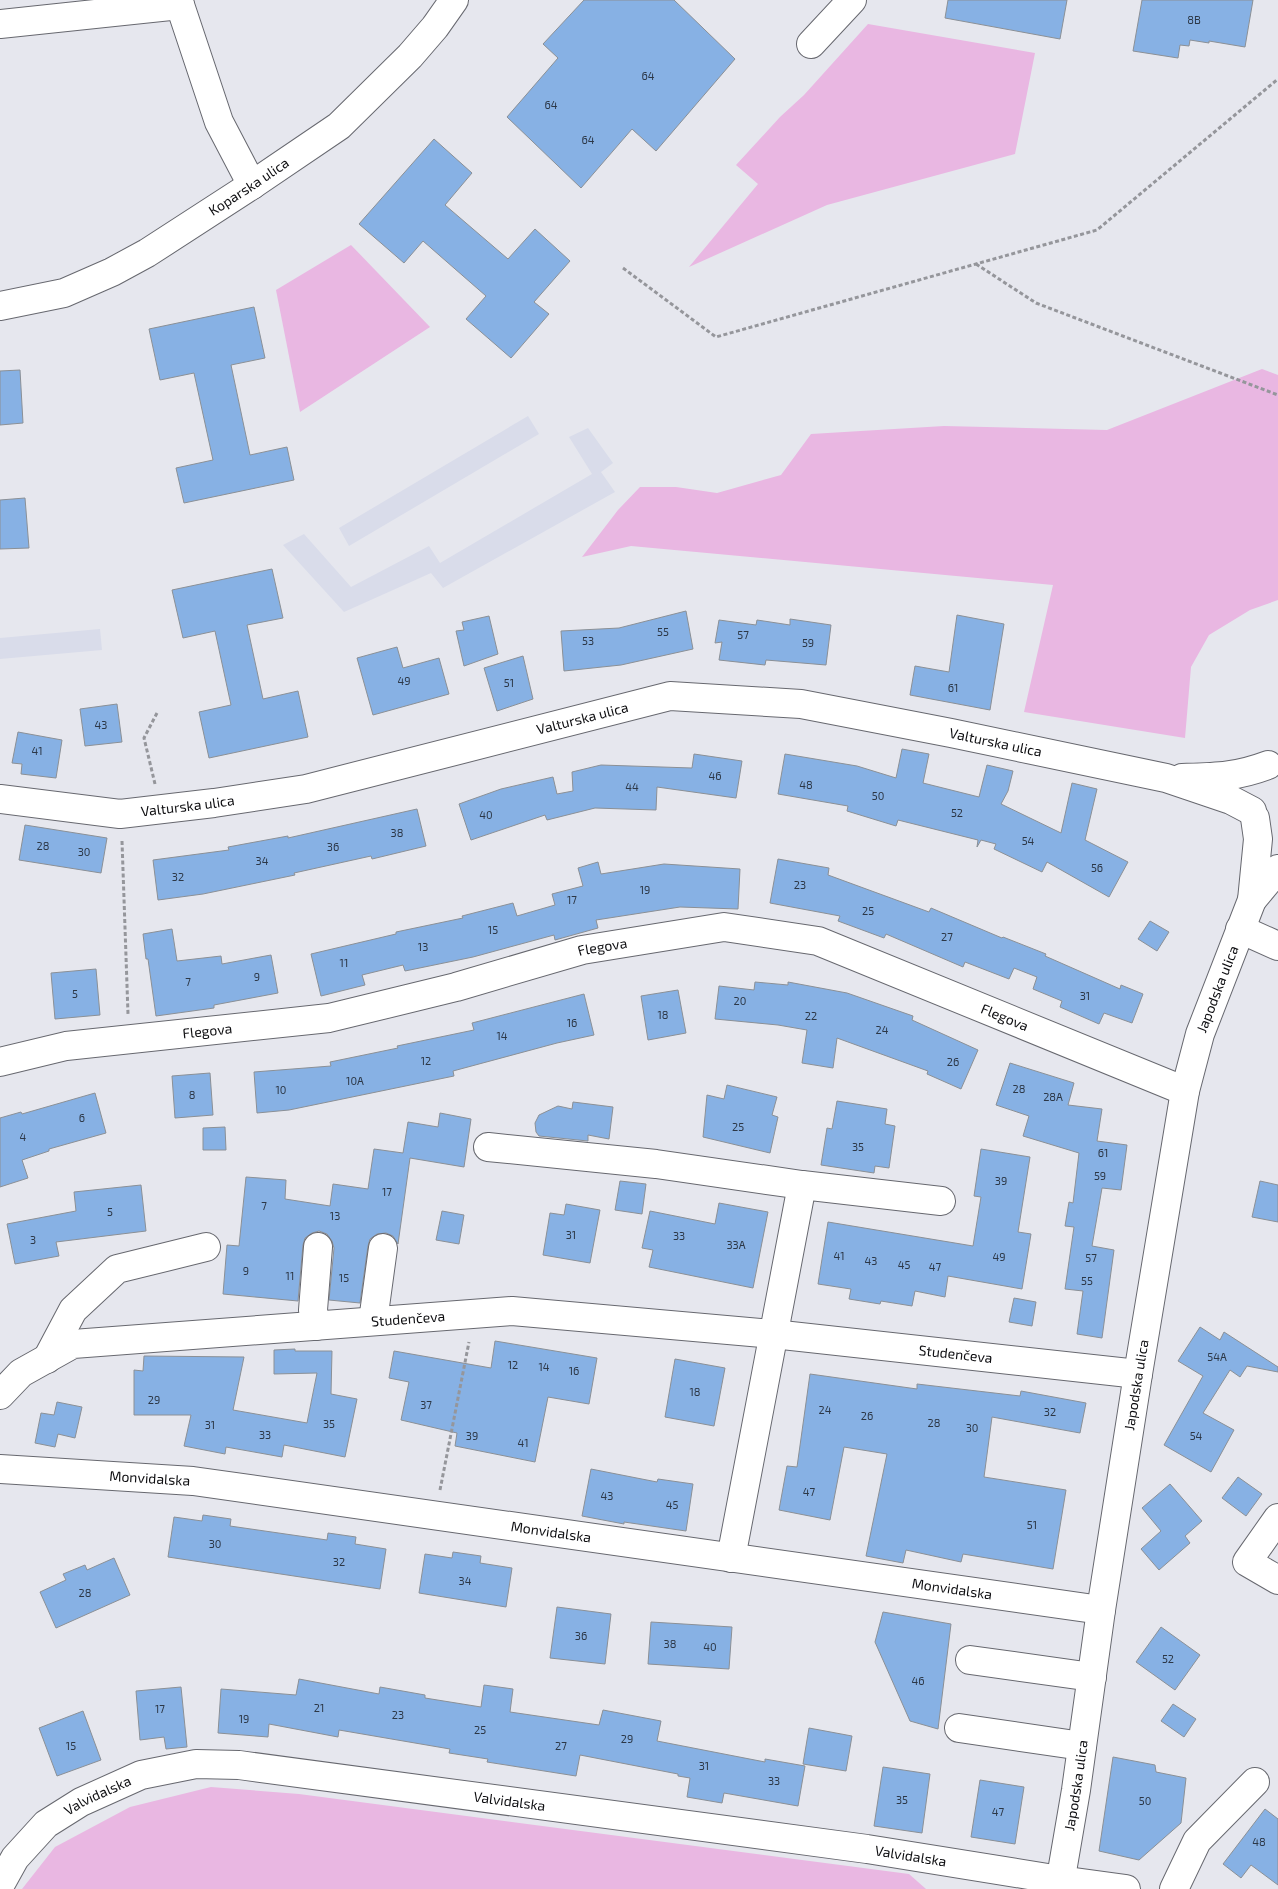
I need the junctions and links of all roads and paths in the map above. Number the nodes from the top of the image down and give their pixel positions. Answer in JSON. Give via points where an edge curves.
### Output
{"nodes":[{"id":1,"x":454,"y":0,"type":"edge"},
{"id":2,"x":852,"y":0,"type":"edge"},
{"id":3,"x":179,"y":2,"type":"edge"},
{"id":4,"x":0,"y":24,"type":"edge"},
{"id":5,"x":811,"y":44,"type":"dead end"},
{"id":6,"x":1278,"y":79,"type":"edge"},
{"id":7,"x":252,"y":184,"type":"junction"},
{"id":8,"x":976,"y":264,"type":"junction"},
{"id":9,"x":623,"y":268,"type":"dead end"},
{"id":10,"x":0,"y":306,"type":"edge"},
{"id":11,"x":1278,"y":395,"type":"edge"},
{"id":12,"x":157,"y":713,"type":"dead end"},
{"id":13,"x":1273,"y":762,"type":"edge"},
{"id":14,"x":1166,"y":778,"type":"junction"},
{"id":15,"x":0,"y":799,"type":"edge"},
{"id":16,"x":161,"y":809,"type":"junction"},
{"id":17,"x":120,"y":814,"type":"junction"},
{"id":18,"x":1254,"y":815,"type":"junction"},
{"id":19,"x":1278,"y":838,"type":"edge"},
{"id":20,"x":1278,"y":868,"type":"edge"},
{"id":21,"x":1252,"y":900,"type":"junction"},
{"id":22,"x":1240,"y":929,"type":"junction"},
{"id":23,"x":1278,"y":946,"type":"edge"},
{"id":24,"x":129,"y":1040,"type":"junction"},
{"id":25,"x":0,"y":1062,"type":"edge"},
{"id":26,"x":1185,"y":1091,"type":"junction"},
{"id":27,"x":488,"y":1147,"type":"dead end"},
{"id":28,"x":802,"y":1186,"type":"junction"},
{"id":29,"x":941,"y":1201,"type":"dead end"},
{"id":30,"x":206,"y":1247,"type":"dead end"},
{"id":31,"x":318,"y":1247,"type":"dead end"},
{"id":32,"x":382,"y":1248,"type":"dead end"},
{"id":33,"x":474,"y":1314,"type":"junction"},
{"id":34,"x":373,"y":1321,"type":"junction"},
{"id":35,"x":316,"y":1326,"type":"junction"},
{"id":36,"x":773,"y":1334,"type":"junction"},
{"id":37,"x":47,"y":1359,"type":"junction"},
{"id":38,"x":1138,"y":1374,"type":"junction"},
{"id":39,"x":0,"y":1395,"type":"edge"},
{"id":40,"x":0,"y":1469,"type":"edge"},
{"id":41,"x":434,"y":1516,"type":"junction"},
{"id":42,"x":1278,"y":1518,"type":"edge"},
{"id":43,"x":731,"y":1558,"type":"junction"},
{"id":44,"x":1278,"y":1580,"type":"edge"},
{"id":45,"x":1101,"y":1610,"type":"junction"},
{"id":46,"x":970,"y":1660,"type":"dead end"},
{"id":47,"x":1092,"y":1677,"type":"junction"},
{"id":48,"x":959,"y":1728,"type":"dead end"},
{"id":49,"x":1082,"y":1746,"type":"junction"},
{"id":50,"x":1256,"y":1782,"type":"dead end"},
{"id":51,"x":0,"y":1885,"type":"edge"},
{"id":52,"x":1059,"y":1885,"type":"edge"},
{"id":53,"x":1126,"y":1889,"type":"edge"},
{"id":54,"x":1174,"y":1889,"type":"edge"}],
"edges":[{"from":1,"to":7,"type":"street","name":"Koparska ulica","via":[[410,56],[339,126]]},
{"from":2,"to":5,"type":"street"},
{"from":3,"to":4,"type":"street"},
{"from":3,"to":7,"type":"street","via":[[219,122]]},
{"from":6,"to":8,"type":"path","via":[[1097,230]]},
{"from":7,"to":10,"type":"street","name":"Koparska ulica","via":[[147,253],[112,272],[64,293]]},
{"from":8,"to":9,"type":"path","via":[[716,336]]},
{"from":8,"to":11,"type":"path","via":[[1036,303]]},
{"from":12,"to":16,"type":"path","via":[[144,738]]},
{"from":13,"to":14,"type":"street","name":"Valturska ulica","via":[[1231,776]]},
{"from":13,"to":18,"type":"street","name":"Japodska ulica","via":[[1259,774],[1253,785],[1250,798]]},
{"from":14,"to":16,"type":"street","name":"Valturska ulica","via":[[802,704],[670,696],[306,789]]},
{"from":14,"to":18,"type":"street","name":"Valturska ulica","via":[[1230,800]]},
{"from":15,"to":17,"type":"street","name":"Valturska ulica"},
{"from":16,"to":17,"type":"street","name":"Valturska ulica"},
{"from":17,"to":24,"type":"path"},
{"from":18,"to":19,"type":"street","name":"Valturska ulica","via":[[1263,830]]},
{"from":18,"to":21,"type":"street","name":"Japodska ulica","via":[[1258,839]]},
{"from":20,"to":21,"type":"street","name":"Japodska ulica"},
{"from":21,"to":22,"type":"street","name":"Japodska ulica"},
{"from":22,"to":23,"type":"street"},
{"from":22,"to":26,"type":"street","name":"Japodska ulica","via":[[1200,1034]]},
{"from":24,"to":25,"type":"street","name":"Flegova","via":[[66,1046]]},
{"from":24,"to":26,"type":"street","name":"Flegova","via":[[329,1018],[456,987],[582,950],[724,927],[818,941]]},
{"from":26,"to":38,"type":"street","name":"Japodska ulica"},
{"from":27,"to":28,"type":"street","via":[[656,1164]]},
{"from":28,"to":29,"type":"street"},
{"from":28,"to":36,"type":"street"},
{"from":30,"to":37,"type":"street","via":[[117,1269],[73,1310]]},
{"from":31,"to":35,"type":"street","via":[[313,1310]]},
{"from":32,"to":34,"type":"street"},
{"from":33,"to":34,"type":"street","name":"Studenčeva"},
{"from":33,"to":36,"type":"street","name":"Studenčeva","via":[[512,1311]]},
{"from":33,"to":41,"type":"path"},
{"from":34,"to":35,"type":"street","name":"Studenčeva"},
{"from":35,"to":37,"type":"street","name":"Studenčeva","via":[[73,1344]]},
{"from":36,"to":38,"type":"street","name":"Studenčeva"},
{"from":36,"to":43,"type":"street"},
{"from":37,"to":39,"type":"street","name":"Studenčeva","via":[[22,1373]]},
{"from":38,"to":45,"type":"street","name":"Japodska ulica"},
{"from":40,"to":41,"type":"street","name":"Monvidalska","via":[[193,1481]]},
{"from":41,"to":43,"type":"street","name":"Monvidalska"},
{"from":42,"to":44,"type":"street","via":[[1247,1562]]},
{"from":43,"to":45,"type":"street","name":"Monvidalska"},
{"from":45,"to":47,"type":"street","name":"Japodska ulica"},
{"from":46,"to":47,"type":"street"},
{"from":47,"to":49,"type":"street","name":"Japodska ulica"},
{"from":48,"to":49,"type":"street"},
{"from":49,"to":52,"type":"street","name":"Japodska ulica"},
{"from":50,"to":54,"type":"street","via":[[1197,1841]]},
{"from":51,"to":52,"type":"street","name":"Valvidalska","via":[[15,1858],[46,1824],[81,1802],[141,1775],[196,1764],[239,1765],[847,1846]]},
{"from":52,"to":53,"type":"street"}]}
